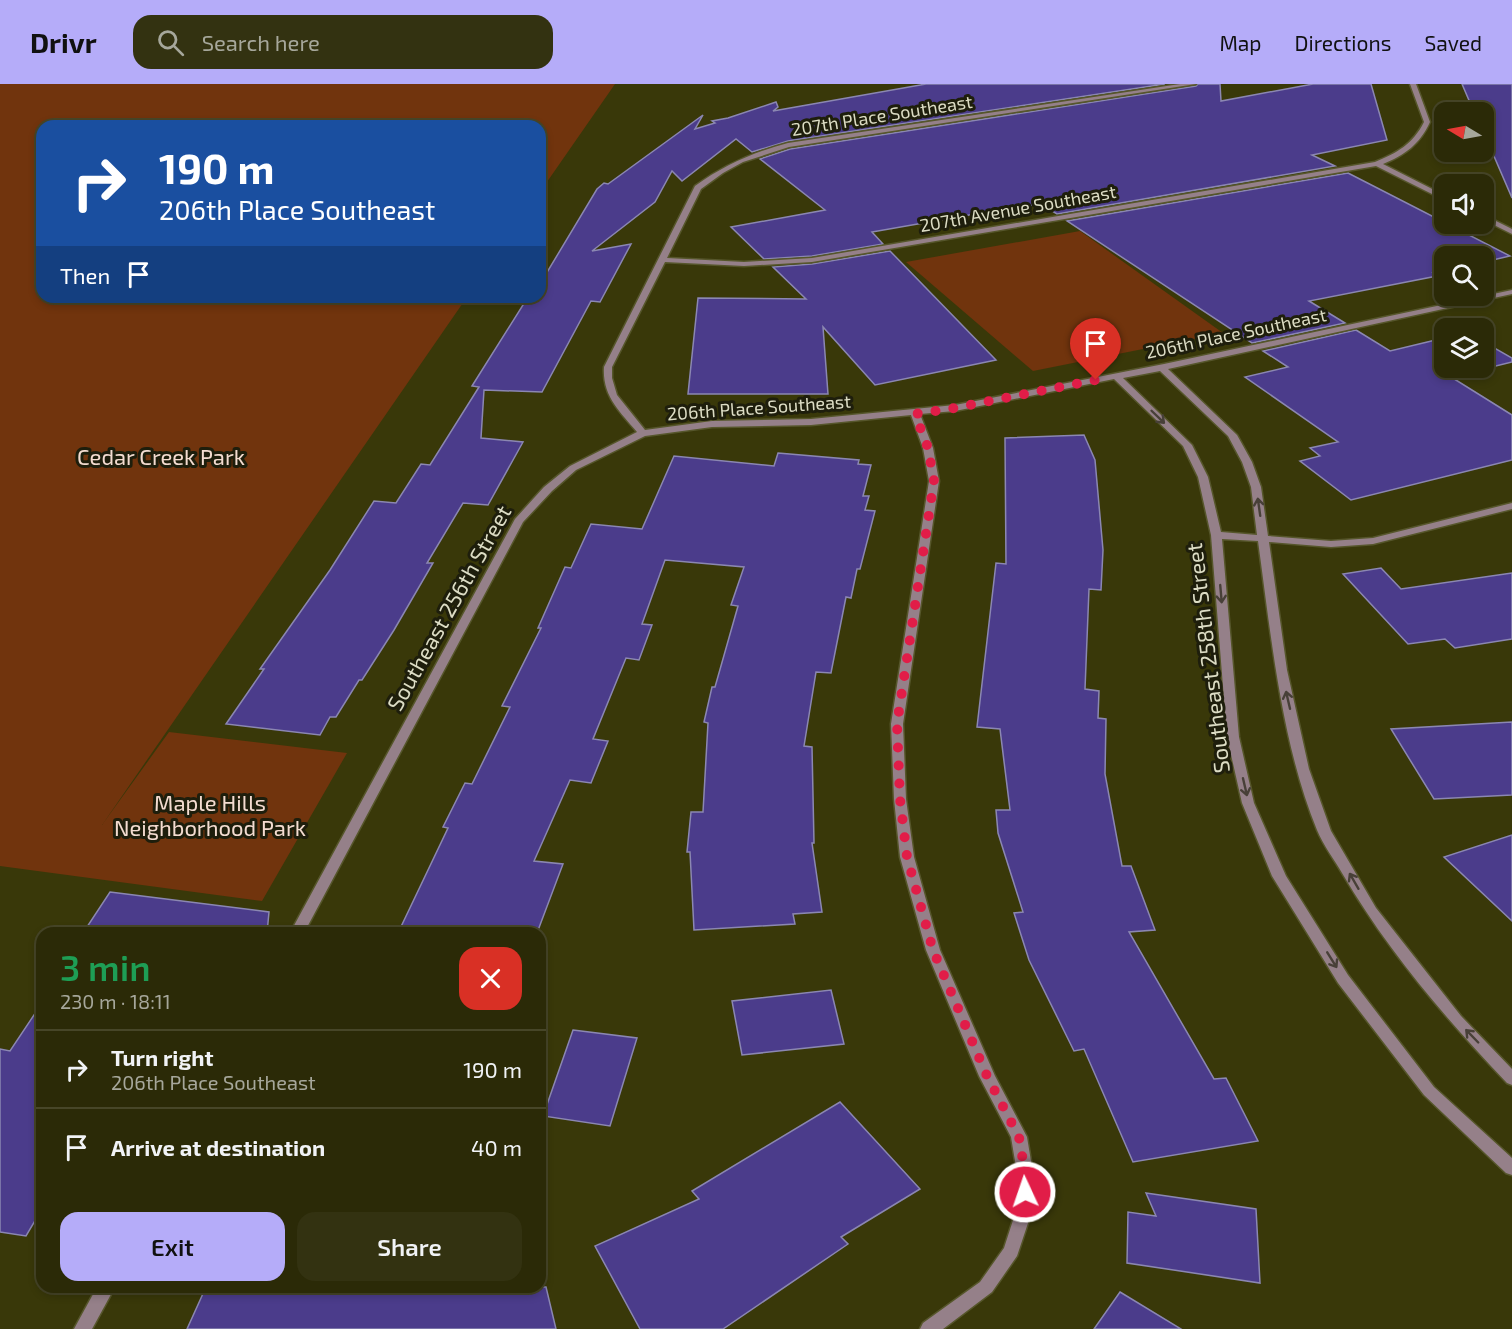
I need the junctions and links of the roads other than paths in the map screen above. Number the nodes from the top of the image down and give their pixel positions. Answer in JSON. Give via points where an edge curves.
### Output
{"nodes":[{"id":1,"x":1193,"y":84,"type":"edge"},
{"id":2,"x":1413,"y":84,"type":"edge"},
{"id":3,"x":1377,"y":164,"type":"junction"},
{"id":4,"x":1434,"y":193,"type":"edge"},
{"id":5,"x":1494,"y":222,"type":"edge"},
{"id":6,"x":1512,"y":232,"type":"edge"},
{"id":7,"x":663,"y":260,"type":"junction"},
{"id":8,"x":1512,"y":292,"type":"edge"},
{"id":9,"x":1161,"y":367,"type":"junction"},
{"id":10,"x":1116,"y":376,"type":"junction"},
{"id":11,"x":915,"y":414,"type":"junction"},
{"id":12,"x":644,"y":433,"type":"junction"},
{"id":13,"x":1512,"y":506,"type":"edge"},
{"id":14,"x":1216,"y":535,"type":"junction"},
{"id":15,"x":1264,"y":541,"type":"junction"},
{"id":16,"x":300,"y":927,"type":"edge"},
{"id":17,"x":1512,"y":1078,"type":"edge"},
{"id":18,"x":1512,"y":1168,"type":"edge"},
{"id":19,"x":103,"y":1293,"type":"edge"},
{"id":20,"x":83,"y":1329,"type":"edge"},
{"id":21,"x":929,"y":1329,"type":"edge"}],
"edges":[{"from":1,"to":7,"type":"street","name":"207th Place Southeast","via":[[788,145],[752,155],[721,169],[698,188]]},
{"from":2,"to":3,"type":"street","name":"207th Avenue Southeast","via":[[1427,122],[1420,139],[1402,154]]},
{"from":3,"to":4,"type":"street"},
{"from":3,"to":7,"type":"street","name":"207th Avenue Southeast","via":[[812,260],[744,264]]},
{"from":5,"to":6,"type":"street"},
{"from":7,"to":12,"type":"street","via":[[608,367],[606,380],[609,393]]},
{"from":8,"to":9,"type":"street","name":"206th Place Southeast"},
{"from":9,"to":10,"type":"street","name":"206th Place Southeast"},
{"from":15,"to":9,"type":"street","one_way":true,"via":[[1256,487],[1232,435]]},
{"from":10,"to":11,"type":"street","name":"206th Place Southeast"},
{"from":10,"to":14,"type":"street","name":"Southeast 258th Street","one_way":true,"via":[[1188,445],[1203,477]]},
{"from":11,"to":12,"type":"street","name":"206th Place Southeast","via":[[712,424]]},
{"from":11,"to":21,"type":"street","via":[[928,448],[934,481],[897,724],[907,857],[933,950],[987,1076],[1019,1137],[1025,1173],[1024,1211],[1011,1251],[986,1287]]},
{"from":12,"to":16,"type":"street","name":"Southeast 256th Street","via":[[573,468],[519,521]]},
{"from":13,"to":15,"type":"street","via":[[1373,541]]},
{"from":14,"to":15,"type":"street"},
{"from":14,"to":18,"type":"street","name":"Southeast 258th Street","one_way":true,"via":[[1233,738],[1248,803],[1279,876],[1343,979],[1429,1091]]},
{"from":17,"to":15,"type":"street","one_way":true,"via":[[1456,1020],[1371,911],[1324,831],[1303,769],[1281,670]]},
{"from":19,"to":20,"type":"street"}]}
